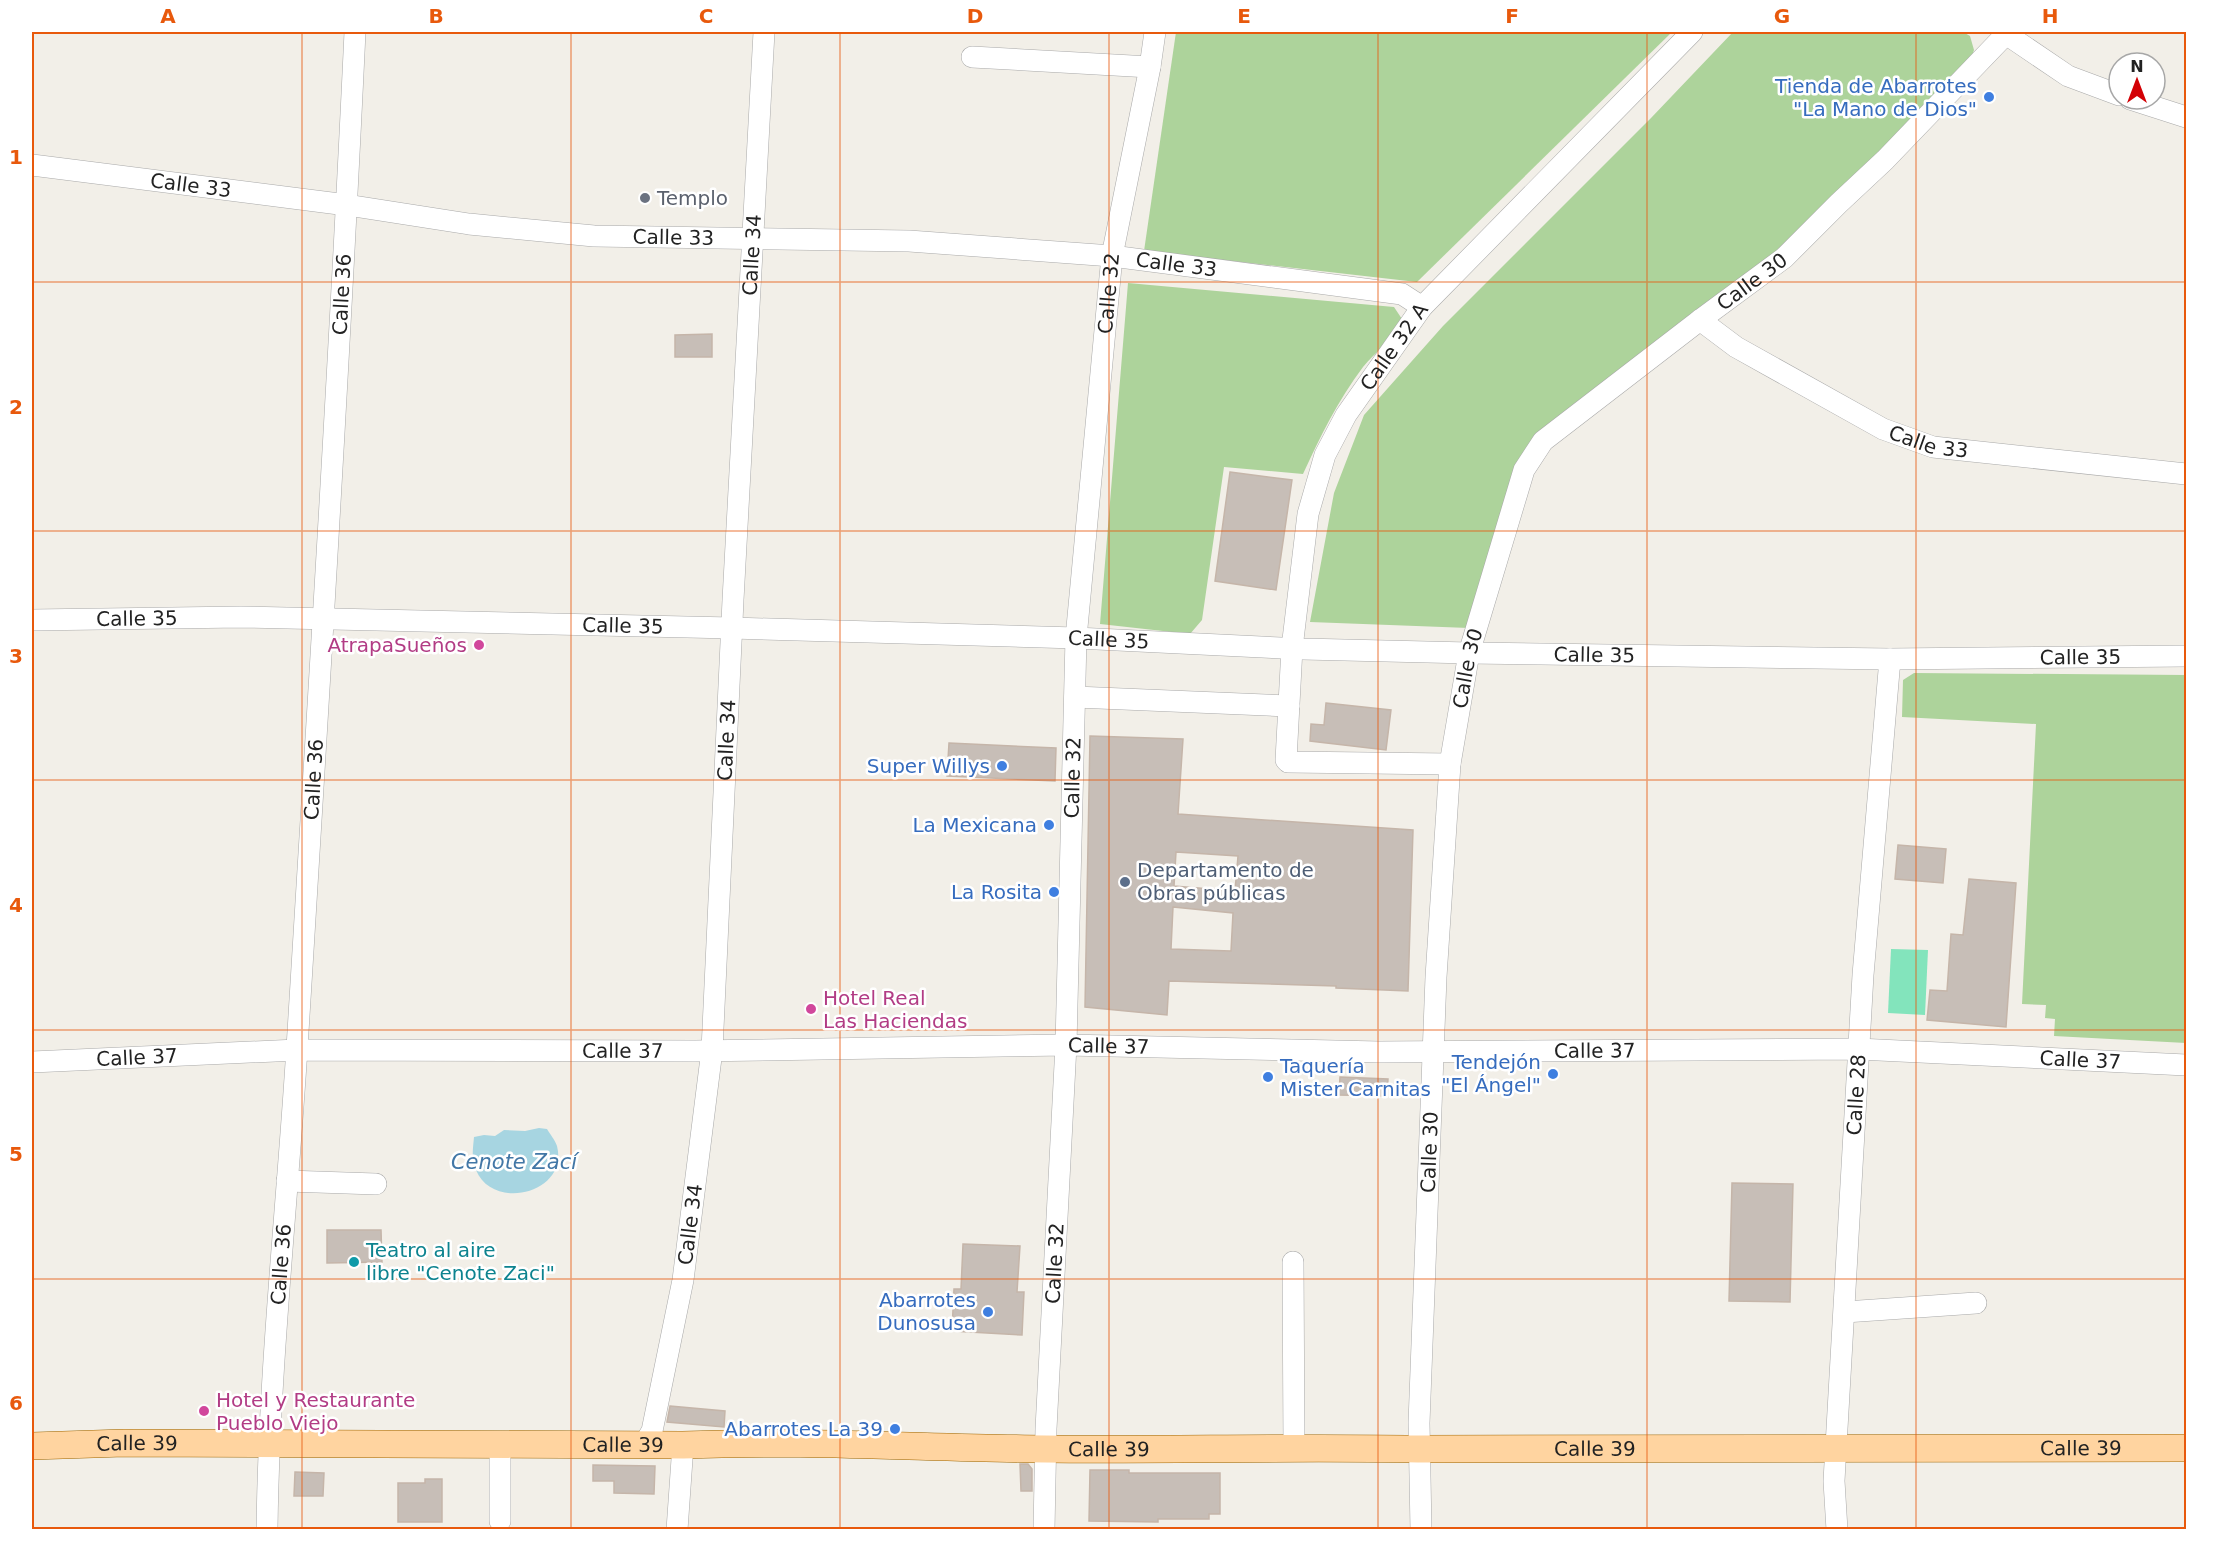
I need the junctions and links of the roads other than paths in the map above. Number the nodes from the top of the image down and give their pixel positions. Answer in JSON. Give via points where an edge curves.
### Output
{"nodes":[{"id":1,"x":355,"y":32,"type":"edge"},
{"id":2,"x":765,"y":32,"type":"edge"},
{"id":3,"x":1155,"y":32,"type":"edge"},
{"id":4,"x":1692,"y":32,"type":"edge"},
{"id":5,"x":2006,"y":32,"type":"edge"},
{"id":6,"x":972,"y":57,"type":"dead end"},
{"id":7,"x":1150,"y":67,"type":"junction"},
{"id":8,"x":2107,"y":91,"type":"edge"},
{"id":9,"x":2167,"y":111,"type":"edge"},
{"id":10,"x":2187,"y":117,"type":"edge"},
{"id":11,"x":32,"y":165,"type":"edge"},
{"id":12,"x":347,"y":205,"type":"junction"},
{"id":13,"x":752,"y":237,"type":"junction"},
{"id":14,"x":1112,"y":256,"type":"junction"},
{"id":15,"x":1422,"y":307,"type":"junction"},
{"id":16,"x":1700,"y":320,"type":"junction"},
{"id":17,"x":2187,"y":474,"type":"edge"},
{"id":18,"x":32,"y":620,"type":"edge"},
{"id":19,"x":323,"y":620,"type":"junction"},
{"id":20,"x":732,"y":628,"type":"junction"},
{"id":21,"x":1076,"y":638,"type":"junction"},
{"id":22,"x":1292,"y":648,"type":"junction"},
{"id":23,"x":1469,"y":653,"type":"junction"},
{"id":24,"x":2187,"y":656,"type":"edge"},
{"id":25,"x":1890,"y":659,"type":"junction"},
{"id":26,"x":1075,"y":697,"type":"junction"},
{"id":27,"x":1289,"y":706,"type":"junction"},
{"id":28,"x":1450,"y":764,"type":"junction"},
{"id":29,"x":1066,"y":1045,"type":"junction"},
{"id":30,"x":1858,"y":1049,"type":"junction"},
{"id":31,"x":297,"y":1050,"type":"junction"},
{"id":32,"x":712,"y":1050,"type":"junction"},
{"id":33,"x":1434,"y":1052,"type":"junction"},
{"id":34,"x":32,"y":1062,"type":"edge"},
{"id":35,"x":2187,"y":1065,"type":"edge"},
{"id":36,"x":287,"y":1181,"type":"junction"},
{"id":37,"x":376,"y":1184,"type":"dead end"},
{"id":38,"x":1293,"y":1262,"type":"dead end"},
{"id":39,"x":1977,"y":1303,"type":"dead end"},
{"id":40,"x":1845,"y":1312,"type":"junction"},
{"id":41,"x":269,"y":1443,"type":"junction"},
{"id":42,"x":500,"y":1444,"type":"junction"},
{"id":43,"x":650,"y":1445,"type":"junction"},
{"id":44,"x":683,"y":1445,"type":"junction"},
{"id":45,"x":32,"y":1446,"type":"edge"},
{"id":46,"x":1294,"y":1447,"type":"junction"},
{"id":47,"x":2187,"y":1448,"type":"edge"},
{"id":48,"x":1047,"y":1449,"type":"junction"},
{"id":49,"x":1418,"y":1449,"type":"junction"},
{"id":50,"x":1836,"y":1449,"type":"junction"},
{"id":51,"x":500,"y":1521,"type":"dead end"},
{"id":52,"x":267,"y":1530,"type":"edge"},
{"id":53,"x":677,"y":1530,"type":"edge"},
{"id":54,"x":1044,"y":1530,"type":"edge"},
{"id":55,"x":1421,"y":1530,"type":"edge"},
{"id":56,"x":1837,"y":1530,"type":"edge"}],
"edges":[{"from":1,"to":12,"type":"street","name":"Calle 36"},
{"from":2,"to":13,"type":"street","name":"Calle 34"},
{"from":3,"to":7,"type":"street","name":"Calle 32"},
{"from":4,"to":15,"type":"street","name":"Calle 32 A"},
{"from":5,"to":8,"type":"street","via":[[2068,76]]},
{"from":5,"to":16,"type":"street","name":"Calle 30","via":[[1885,160],[1784,258]]},
{"from":6,"to":7,"type":"street"},
{"from":7,"to":14,"type":"street","name":"Calle 32"},
{"from":9,"to":10,"type":"street"},
{"from":11,"to":12,"type":"street","name":"Calle 33"},
{"from":12,"to":13,"type":"street","name":"Calle 33","via":[[469,224],[594,236]]},
{"from":12,"to":19,"type":"street","name":"Calle 36"},
{"from":13,"to":14,"type":"street","name":"Calle 33","via":[[909,241]]},
{"from":13,"to":20,"type":"street","name":"Calle 34"},
{"from":14,"to":15,"type":"street","name":"Calle 33","via":[[1402,294]]},
{"from":14,"to":21,"type":"street","name":"Calle 32"},
{"from":15,"to":22,"type":"street","name":"Calle 32 A","via":[[1346,415],[1326,455],[1308,514]]},
{"from":16,"to":17,"type":"street","name":"Calle 33","via":[[1736,347],[1883,429],[1933,447]]},
{"from":16,"to":23,"type":"street","name":"Calle 30","via":[[1543,441],[1524,470]]},
{"from":18,"to":19,"type":"street","name":"Calle 35"},
{"from":19,"to":20,"type":"street","name":"Calle 35"},
{"from":19,"to":31,"type":"street","name":"Calle 36"},
{"from":20,"to":21,"type":"street","name":"Calle 35"},
{"from":20,"to":32,"type":"street","name":"Calle 34"},
{"from":21,"to":22,"type":"street","name":"Calle 35"},
{"from":21,"to":26,"type":"street","name":"Calle 32"},
{"from":22,"to":23,"type":"street","name":"Calle 35"},
{"from":22,"to":27,"type":"street","name":"Calle 32 A"},
{"from":23,"to":25,"type":"street","name":"Calle 35"},
{"from":23,"to":28,"type":"street","name":"Calle 30"},
{"from":24,"to":25,"type":"street","name":"Calle 35"},
{"from":25,"to":30,"type":"street","name":"Calle 28"},
{"from":26,"to":27,"type":"street"},
{"from":26,"to":29,"type":"street","name":"Calle 32"},
{"from":27,"to":28,"type":"street","name":"Calle 32 A","via":[[1288,762]]},
{"from":28,"to":33,"type":"street","name":"Calle 30"},
{"from":29,"to":32,"type":"street","name":"Calle 37"},
{"from":29,"to":33,"type":"street","name":"Calle 37"},
{"from":29,"to":48,"type":"street","name":"Calle 32"},
{"from":30,"to":33,"type":"street","name":"Calle 37"},
{"from":30,"to":35,"type":"street","name":"Calle 37"},
{"from":30,"to":40,"type":"street","name":"Calle 28"},
{"from":31,"to":32,"type":"street","name":"Calle 37"},
{"from":31,"to":34,"type":"street","name":"Calle 37"},
{"from":31,"to":36,"type":"street","name":"Calle 36"},
{"from":32,"to":43,"type":"street","name":"Calle 34","via":[[683,1280]]},
{"from":33,"to":49,"type":"street","name":"Calle 30"},
{"from":36,"to":37,"type":"street"},
{"from":36,"to":41,"type":"street","name":"Calle 36"},
{"from":38,"to":46,"type":"street"},
{"from":39,"to":40,"type":"street"},
{"from":40,"to":50,"type":"street","name":"Calle 28"},
{"from":41,"to":42,"type":"main road","name":"Calle 39"},
{"from":41,"to":45,"type":"main road","name":"Calle 39"},
{"from":41,"to":52,"type":"street","name":"Calle 36"},
{"from":42,"to":43,"type":"main road","name":"Calle 39"},
{"from":42,"to":51,"type":"street"},
{"from":43,"to":44,"type":"main road","name":"Calle 39"},
{"from":44,"to":48,"type":"main road","name":"Calle 39","via":[[746,1442]]},
{"from":44,"to":53,"type":"street"},
{"from":46,"to":48,"type":"main road","name":"Calle 39"},
{"from":46,"to":49,"type":"main road","name":"Calle 39"},
{"from":47,"to":50,"type":"main road","name":"Calle 39"},
{"from":48,"to":54,"type":"street","name":"Calle 32"},
{"from":49,"to":50,"type":"main road","name":"Calle 39"},
{"from":49,"to":55,"type":"street","name":"Calle 30"},
{"from":50,"to":56,"type":"street","name":"Calle 28"}]}
